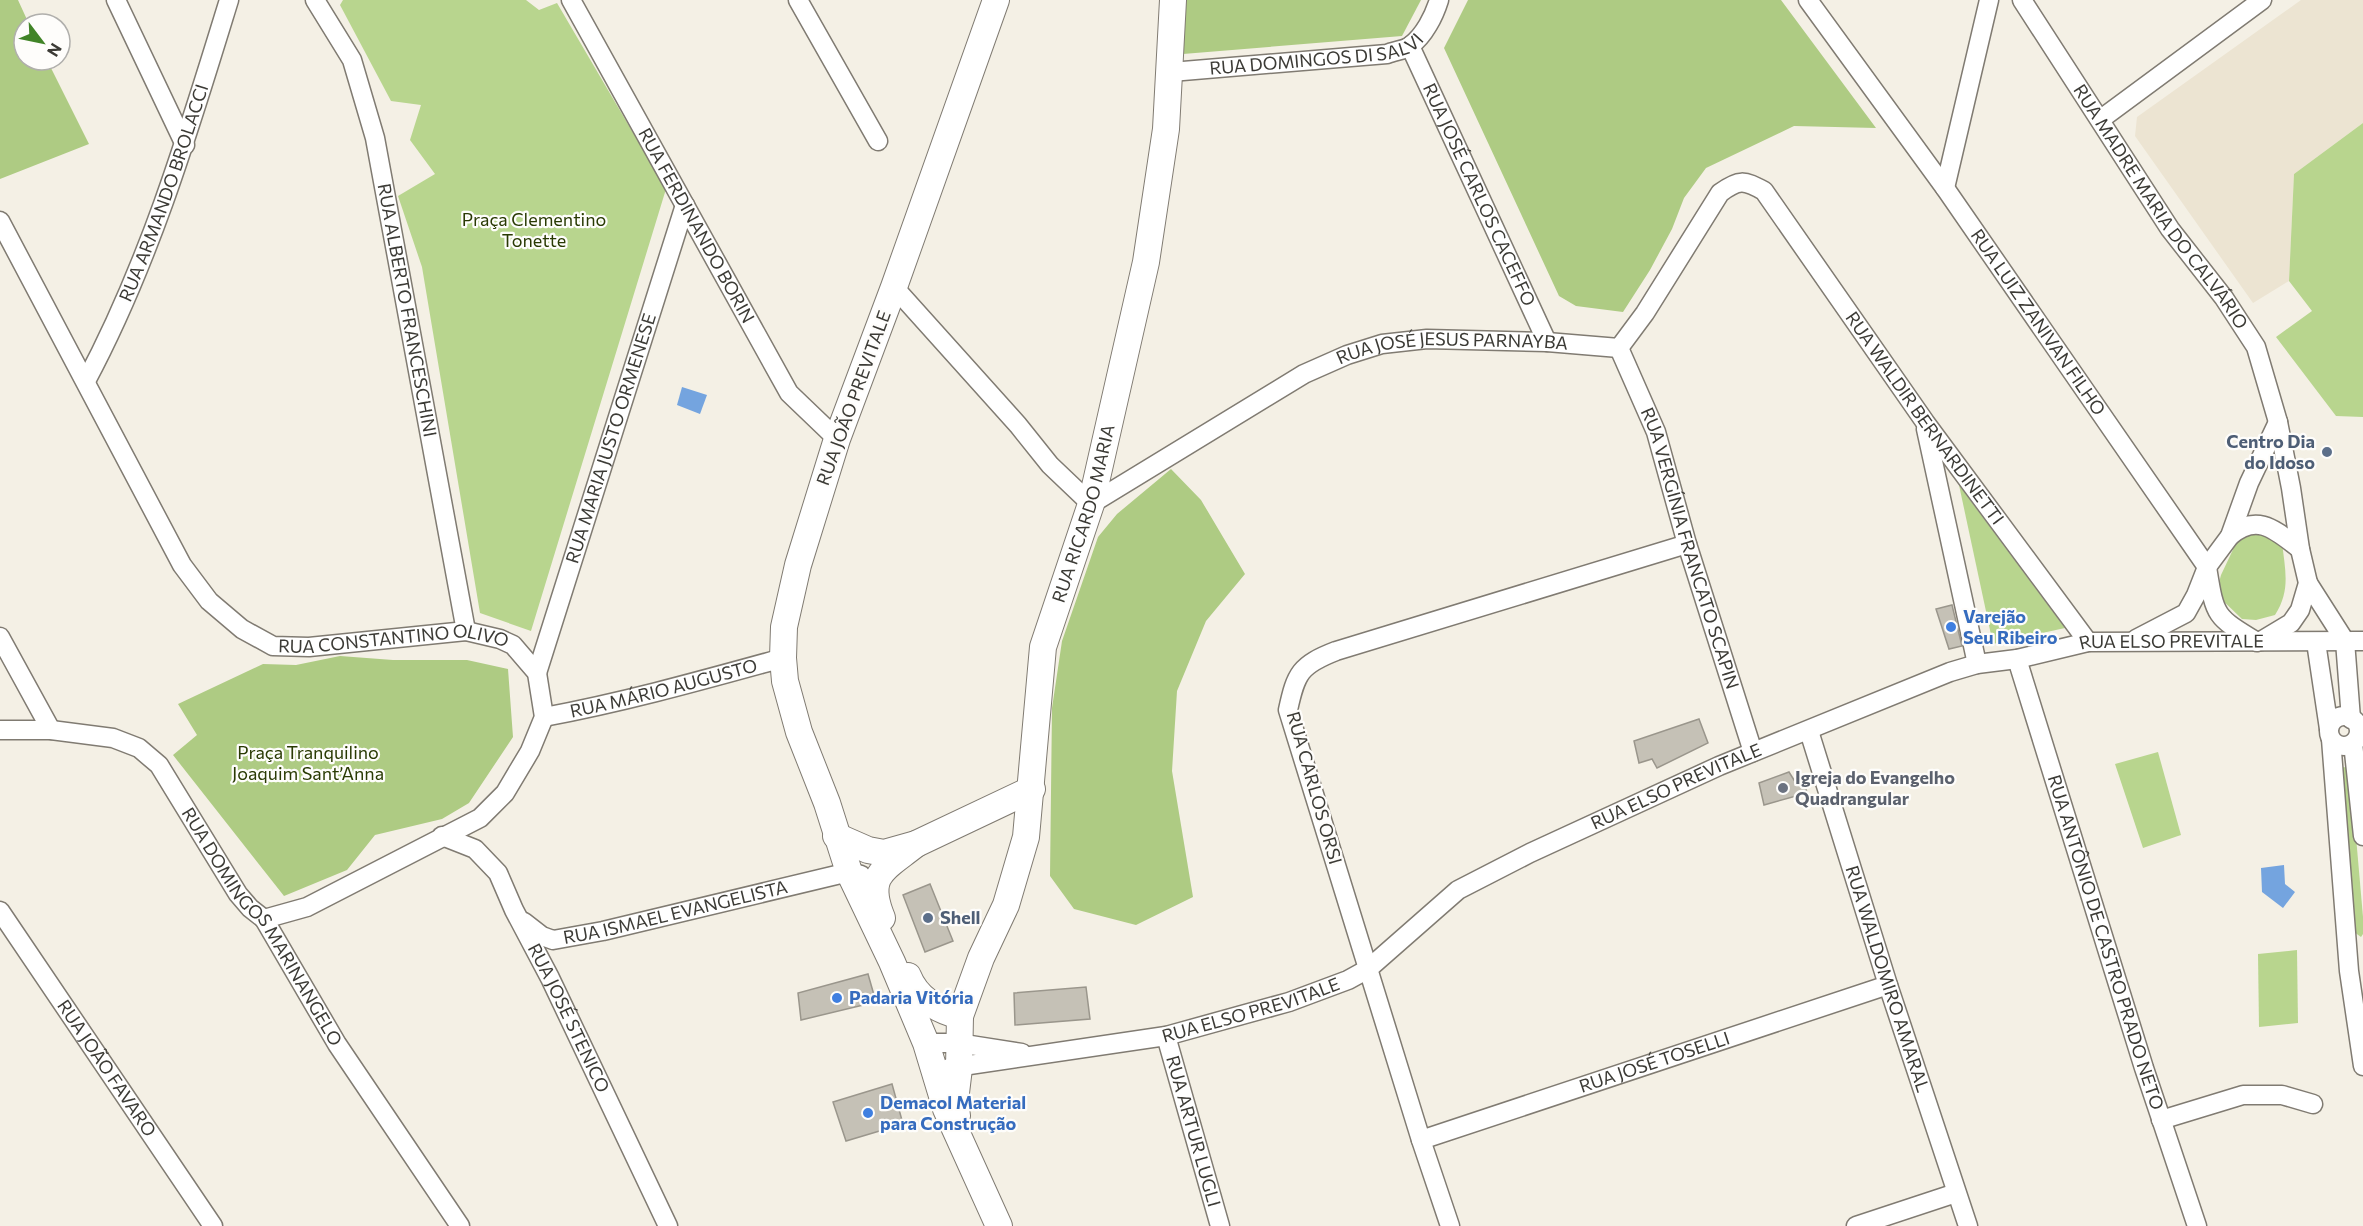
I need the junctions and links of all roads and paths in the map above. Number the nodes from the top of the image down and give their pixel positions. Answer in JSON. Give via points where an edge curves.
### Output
{"nodes":[{"id":1,"x":116,"y":0,"type":"edge"},
{"id":2,"x":229,"y":0,"type":"edge"},
{"id":3,"x":315,"y":0,"type":"edge"},
{"id":4,"x":571,"y":0,"type":"edge"},
{"id":5,"x":798,"y":0,"type":"edge"},
{"id":6,"x":996,"y":0,"type":"edge"},
{"id":7,"x":1173,"y":0,"type":"edge"},
{"id":8,"x":1438,"y":0,"type":"edge"},
{"id":9,"x":1808,"y":0,"type":"edge"},
{"id":10,"x":1989,"y":0,"type":"edge"},
{"id":11,"x":2022,"y":0,"type":"edge"},
{"id":12,"x":2262,"y":0,"type":"edge"},
{"id":13,"x":1410,"y":46,"type":"junction"},
{"id":14,"x":1170,"y":72,"type":"junction"},
{"id":15,"x":2101,"y":119,"type":"junction"},
{"id":16,"x":878,"y":141,"type":"dead end"},
{"id":17,"x":185,"y":145,"type":"junction"},
{"id":18,"x":1945,"y":188,"type":"junction"},
{"id":19,"x":686,"y":205,"type":"junction"},
{"id":20,"x":0,"y":221,"type":"edge"},
{"id":21,"x":894,"y":287,"type":"junction"},
{"id":22,"x":1547,"y":342,"type":"junction"},
{"id":23,"x":1619,"y":348,"type":"junction"},
{"id":24,"x":86,"y":381,"type":"junction"},
{"id":25,"x":1925,"y":422,"type":"junction"},
{"id":26,"x":2278,"y":422,"type":"junction"},
{"id":27,"x":837,"y":440,"type":"junction"},
{"id":28,"x":1091,"y":504,"type":"junction"},
{"id":29,"x":2230,"y":536,"type":"junction"},
{"id":30,"x":1687,"y":544,"type":"junction"},
{"id":31,"x":2300,"y":549,"type":"junction"},
{"id":32,"x":2207,"y":567,"type":"junction"},
{"id":33,"x":2308,"y":583,"type":"junction"},
{"id":34,"x":466,"y":631,"type":"junction"},
{"id":35,"x":0,"y":637,"type":"edge"},
{"id":36,"x":2135,"y":640,"type":"junction"},
{"id":37,"x":2354,"y":641,"type":"edge"},
{"id":38,"x":2088,"y":642,"type":"junction"},
{"id":39,"x":2259,"y":642,"type":"junction"},
{"id":40,"x":2316,"y":642,"type":"junction"},
{"id":41,"x":783,"y":658,"type":"junction"},
{"id":42,"x":2017,"y":659,"type":"junction"},
{"id":43,"x":1977,"y":664,"type":"junction"},
{"id":44,"x":537,"y":673,"type":"junction"},
{"id":45,"x":544,"y":717,"type":"junction"},
{"id":46,"x":0,"y":730,"type":"edge"},
{"id":47,"x":51,"y":730,"type":"junction"},
{"id":48,"x":1809,"y":731,"type":"junction"},
{"id":49,"x":2356,"y":733,"type":"edge"},
{"id":50,"x":2330,"y":734,"type":"junction"},
{"id":51,"x":1753,"y":752,"type":"junction"},
{"id":52,"x":1032,"y":789,"type":"junction"},
{"id":53,"x":442,"y":836,"type":"junction"},
{"id":54,"x":836,"y":836,"type":"junction"},
{"id":55,"x":2363,"y":836,"type":"edge"},
{"id":56,"x":916,"y":844,"type":"junction"},
{"id":57,"x":849,"y":872,"type":"junction"},
{"id":58,"x":878,"y":878,"type":"junction"},
{"id":59,"x":514,"y":910,"type":"junction"},
{"id":60,"x":0,"y":911,"type":"edge"},
{"id":61,"x":264,"y":919,"type":"junction"},
{"id":62,"x":1368,"y":969,"type":"junction"},
{"id":63,"x":2356,"y":970,"type":"edge"},
{"id":64,"x":1888,"y":985,"type":"junction"},
{"id":65,"x":960,"y":1016,"type":"junction"},
{"id":66,"x":1166,"y":1036,"type":"junction"},
{"id":67,"x":1045,"y":1056,"type":"junction"},
{"id":68,"x":950,"y":1060,"type":"junction"},
{"id":69,"x":2363,"y":1066,"type":"edge"},
{"id":70,"x":2313,"y":1104,"type":"dead end"},
{"id":71,"x":2161,"y":1120,"type":"junction"},
{"id":72,"x":1421,"y":1140,"type":"junction"},
{"id":73,"x":1956,"y":1193,"type":"junction"},
{"id":74,"x":213,"y":1226,"type":"edge"},
{"id":75,"x":460,"y":1226,"type":"edge"},
{"id":76,"x":668,"y":1226,"type":"edge"},
{"id":77,"x":999,"y":1226,"type":"edge"},
{"id":78,"x":1220,"y":1226,"type":"edge"},
{"id":79,"x":1450,"y":1226,"type":"edge"},
{"id":80,"x":1856,"y":1226,"type":"edge"},
{"id":81,"x":1968,"y":1226,"type":"edge"},
{"id":82,"x":2198,"y":1226,"type":"edge"}],
"edges":[{"from":1,"to":17,"type":"street"},
{"from":2,"to":17,"type":"street","name":"RUA ARMANDO BROLACCI"},
{"from":3,"to":34,"type":"street","name":"RUA ALBERTO FRANCESCHINI","via":[[352,60],[375,138]]},
{"from":4,"to":19,"type":"street","name":"RUA FERDINANDO BORIN"},
{"from":5,"to":16,"type":"street"},
{"from":6,"to":21,"type":"main road","name":"RUA JOÃO PREVITALE"},
{"from":7,"to":14,"type":"main road","name":"RUA RICARDO MARIA"},
{"from":8,"to":13,"type":"street","name":"RUA DOMINGOS DI SALVI","via":[[1434,14]]},
{"from":9,"to":18,"type":"street","name":"RUA LUIZ ZANIVAN FILHO"},
{"from":10,"to":18,"type":"street"},
{"from":11,"to":15,"type":"street","name":"RUA MADRE MARIA DO CALVÁRIO"},
{"from":12,"to":15,"type":"street"},
{"from":13,"to":14,"type":"street","name":"RUA DOMINGOS DI SALVI","via":[[1387,54]]},
{"from":13,"to":22,"type":"street","name":"RUA JOSÉ CARLOS CACEFFO"},
{"from":14,"to":28,"type":"main road","name":"RUA RICARDO MARIA","via":[[1166,129],[1146,262]]},
{"from":15,"to":26,"type":"street","name":"RUA MADRE MARIA DO CALVÁRIO","via":[[2170,229],[2224,298],[2256,348]]},
{"from":17,"to":24,"type":"street","name":"RUA ARMANDO BROLACCI","via":[[140,267]]},
{"from":18,"to":32,"type":"street","name":"RUA LUIZ ZANIVAN FILHO"},
{"from":19,"to":27,"type":"street","name":"RUA FERDINANDO BORIN","via":[[789,393]]},
{"from":19,"to":44,"type":"street","name":"RUA MARIA JUSTO ORMENESE"},
{"from":20,"to":24,"type":"street","name":"RUA CONSTANTINO OLIVO"},
{"from":21,"to":27,"type":"main road","name":"RUA JOÃO PREVITALE"},
{"from":21,"to":28,"type":"street","via":[[1050,465]]},
{"from":22,"to":23,"type":"street","name":"RUA JOSÉ JESUS PARNAYBA"},
{"from":22,"to":28,"type":"street","name":"RUA JOSÉ JESUS PARNAYBA","via":[[1428,339],[1382,344],[1347,355],[1304,374]]},
{"from":23,"to":25,"type":"street","name":"RUA WALDIR BERNARDINETTI","via":[[1720,194],[1733,183],[1748,182],[1764,191]]},
{"from":23,"to":30,"type":"street","name":"RUA VERGÍNIA FRANCATO SCAPIN","via":[[1656,432]]},
{"from":24,"to":34,"type":"street","name":"RUA CONSTANTINO OLIVO","via":[[182,565],[209,601],[242,629],[273,646],[309,647]]},
{"from":25,"to":38,"type":"street","name":"RUA WALDIR BERNARDINETTI"},
{"from":25,"to":43,"type":"street"},
{"from":26,"to":29,"type":"street","via":[[2249,483]]},
{"from":26,"to":31,"type":"street","name":"RUA MADRE MARIA DO CALVÁRIO"},
{"from":27,"to":41,"type":"main road","name":"RUA JOÃO PREVITALE","via":[[798,565],[784,627]]},
{"from":28,"to":52,"type":"main road","name":"RUA RICARDO MARIA","via":[[1043,647]]},
{"from":29,"to":31,"type":"street","via":[[2249,524],[2264,525]]},
{"from":29,"to":32,"type":"street"},
{"from":30,"to":51,"type":"street","name":"RUA VERGÍNIA FRANCATO SCAPIN"},
{"from":30,"to":62,"type":"street","name":"RUA CARLOS ORSI","via":[[1336,651],[1313,660],[1295,680],[1288,710]]},
{"from":31,"to":33,"type":"street","name":"RUA MADRE MARIA DO CALVÁRIO"},
{"from":32,"to":36,"type":"street","via":[[2186,613]]},
{"from":32,"to":39,"type":"street","name":"RUA LUIZ ZANIVAN FILHO","via":[[2215,610],[2232,627]]},
{"from":33,"to":37,"type":"street"},
{"from":33,"to":39,"type":"street","via":[[2291,624]]},
{"from":34,"to":44,"type":"street","name":"RUA CONSTANTINO OLIVO","via":[[513,645]]},
{"from":35,"to":47,"type":"street"},
{"from":36,"to":38,"type":"street","name":"RUA ELSO PREVITALE"},
{"from":36,"to":39,"type":"street","name":"RUA ELSO PREVITALE"},
{"from":37,"to":40,"type":"street","name":"RUA ELSO PREVITALE"},
{"from":37,"to":49,"type":"street"},
{"from":38,"to":42,"type":"street","name":"RUA ELSO PREVITALE"},
{"from":39,"to":40,"type":"street","name":"RUA ELSO PREVITALE"},
{"from":40,"to":50,"type":"street"},
{"from":41,"to":45,"type":"street","name":"RUA MÁRIO AUGUSTO","via":[[666,691]]},
{"from":41,"to":54,"type":"main road","name":"RUA JOÃO PREVITALE","via":[[799,732]]},
{"from":42,"to":43,"type":"street","name":"RUA ELSO PREVITALE"},
{"from":42,"to":71,"type":"street","name":"RUA ANTÔNIO DE CASTRO PRADO NETO"},
{"from":43,"to":48,"type":"street","name":"RUA ELSO PREVITALE"},
{"from":44,"to":45,"type":"street"},
{"from":45,"to":53,"type":"street","via":[[530,752],[505,792],[480,818]]},
{"from":46,"to":47,"type":"street","name":"RUA DOMINGOS MARINANGELO"},
{"from":47,"to":61,"type":"street","name":"RUA DOMINGOS MARINANGELO","via":[[113,738],[139,748],[159,765],[238,894]]},
{"from":48,"to":51,"type":"street","name":"RUA ELSO PREVITALE"},
{"from":48,"to":64,"type":"street","name":"RUA WALDOMIRO AMARAL"},
{"from":49,"to":50,"type":"street","via":[[2344,746],[2335,743]]},
{"from":49,"to":50,"type":"street","via":[[2338,718]]},
{"from":49,"to":55,"type":"street"},
{"from":50,"to":63,"type":"street"},
{"from":51,"to":62,"type":"street","name":"RUA ELSO PREVITALE","via":[[1530,853],[1458,890]]},
{"from":52,"to":56,"type":"main road"},
{"from":52,"to":65,"type":"main road","name":"RUA RICARDO MARIA","via":[[1026,837],[1006,905]]},
{"from":53,"to":59,"type":"street","name":"RUA JOSÉ STENICO","via":[[475,849],[498,873]]},
{"from":53,"to":61,"type":"street","via":[[307,907]]},
{"from":54,"to":56,"type":"main road","via":[[884,853]]},
{"from":54,"to":57,"type":"main road","name":"RUA JOÃO PREVITALE"},
{"from":56,"to":58,"type":"main road"},
{"from":57,"to":58,"type":"street"},
{"from":57,"to":59,"type":"street","name":"RUA ISMAEL EVANGELISTA","via":[[553,940],[533,930]]},
{"from":57,"to":68,"type":"main road","via":[[926,1043]]},
{"from":58,"to":65,"type":"main road","via":[[875,901],[910,983],[920,997]]},
{"from":59,"to":76,"type":"street","name":"RUA JOSÉ STENICO"},
{"from":60,"to":74,"type":"street","name":"RUA JOÃO FAVARO"},
{"from":61,"to":75,"type":"street","name":"RUA DOMINGOS MARINANGELO","via":[[337,1044]]},
{"from":62,"to":66,"type":"street","name":"RUA ELSO PREVITALE","via":[[1289,1002]]},
{"from":62,"to":72,"type":"street","name":"RUA CARLOS ORSI"},
{"from":63,"to":69,"type":"street"},
{"from":64,"to":72,"type":"street","name":"RUA JOSÉ TOSELLI"},
{"from":64,"to":73,"type":"street","name":"RUA WALDOMIRO AMARAL"},
{"from":65,"to":68,"type":"main road"},
{"from":66,"to":67,"type":"street","name":"RUA ELSO PREVITALE"},
{"from":66,"to":78,"type":"street","name":"RUA ARTUR LUGLI"},
{"from":67,"to":68,"type":"street","name":"RUA ELSO PREVITALE"},
{"from":67,"to":68,"type":"street","name":"RUA ELSO PREVITALE"},
{"from":68,"to":77,"type":"main road","via":[[946,1109]]},
{"from":70,"to":71,"type":"street","via":[[2282,1095],[2243,1095]]},
{"from":71,"to":82,"type":"street","name":"RUA ANTÔNIO DE CASTRO PRADO NETO"},
{"from":72,"to":79,"type":"street","name":"RUA CARLOS ORSI"},
{"from":73,"to":80,"type":"street"},
{"from":73,"to":81,"type":"street","name":"RUA WALDOMIRO AMARAL"}]}
